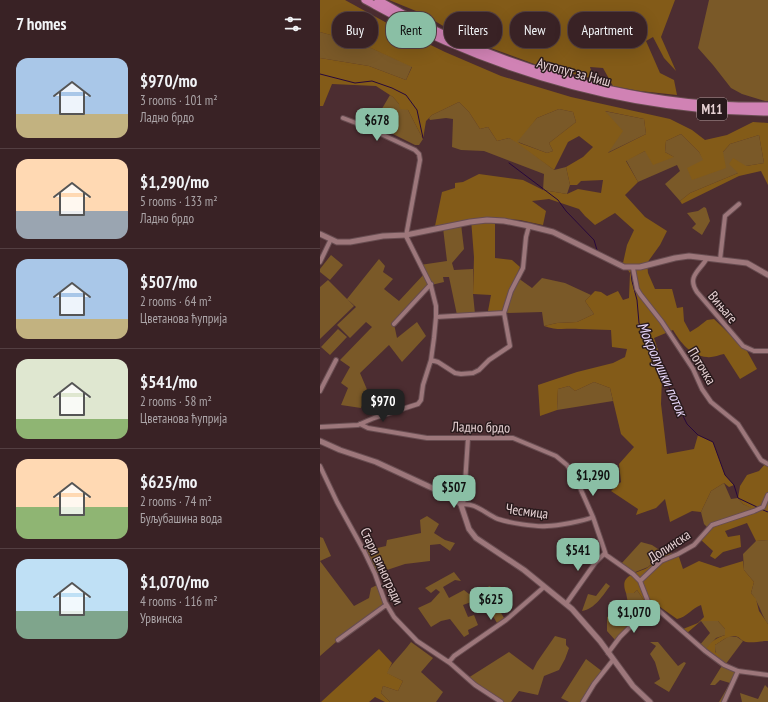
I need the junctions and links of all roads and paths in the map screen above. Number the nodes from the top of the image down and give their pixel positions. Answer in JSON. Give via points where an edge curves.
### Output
{"nodes":[{"id":1,"x":365,"y":0,"type":"edge"},
{"id":2,"x":378,"y":0,"type":"edge"},
{"id":3,"x":768,"y":106,"type":"edge"},
{"id":4,"x":768,"y":112,"type":"edge"},
{"id":5,"x":343,"y":118,"type":"dead end"},
{"id":6,"x":739,"y":204,"type":"dead end"},
{"id":7,"x":529,"y":226,"type":"junction"},
{"id":8,"x":320,"y":234,"type":"edge"},
{"id":9,"x":406,"y":235,"type":"junction"},
{"id":10,"x":331,"y":239,"type":"junction"},
{"id":11,"x":707,"y":258,"type":"junction"},
{"id":12,"x":720,"y":260,"type":"junction"},
{"id":13,"x":320,"y":262,"type":"edge"},
{"id":14,"x":633,"y":268,"type":"junction"},
{"id":15,"x":768,"y":275,"type":"edge"},
{"id":16,"x":431,"y":284,"type":"junction"},
{"id":17,"x":504,"y":313,"type":"junction"},
{"id":18,"x":436,"y":317,"type":"junction"},
{"id":19,"x":394,"y":324,"type":"dead end"},
{"id":20,"x":768,"y":351,"type":"edge"},
{"id":21,"x":336,"y":360,"type":"dead end"},
{"id":22,"x":431,"y":360,"type":"junction"},
{"id":23,"x":320,"y":392,"type":"edge"},
{"id":24,"x":360,"y":424,"type":"junction"},
{"id":25,"x":320,"y":427,"type":"edge"},
{"id":26,"x":468,"y":438,"type":"junction"},
{"id":27,"x":320,"y":441,"type":"edge"},
{"id":28,"x":768,"y":464,"type":"edge"},
{"id":29,"x":320,"y":466,"type":"edge"},
{"id":30,"x":768,"y":495,"type":"edge"},
{"id":31,"x":462,"y":505,"type":"junction"},
{"id":32,"x":593,"y":517,"type":"junction"},
{"id":33,"x":605,"y":553,"type":"junction"},
{"id":34,"x":640,"y":581,"type":"junction"},
{"id":35,"x":544,"y":587,"type":"junction"},
{"id":36,"x":566,"y":604,"type":"junction"},
{"id":37,"x":649,"y":604,"type":"junction"},
{"id":38,"x":386,"y":605,"type":"junction"},
{"id":39,"x":338,"y":640,"type":"dead end"},
{"id":40,"x":608,"y":653,"type":"junction"},
{"id":41,"x":613,"y":660,"type":"junction"},
{"id":42,"x":449,"y":662,"type":"junction"},
{"id":43,"x":738,"y":671,"type":"junction"},
{"id":44,"x":768,"y":676,"type":"edge"},
{"id":45,"x":501,"y":702,"type":"edge"},
{"id":46,"x":583,"y":702,"type":"edge"},
{"id":47,"x":650,"y":702,"type":"edge"},
{"id":48,"x":724,"y":702,"type":"edge"}],
"edges":[{"from":1,"to":4,"type":"highway","name":"Аутопут за Ниш","number":"M11","via":[[444,41],[503,65],[560,83],[657,103],[704,109]]},
{"from":2,"to":3,"type":"highway","name":"Аутопут за Ниш","number":"M11","via":[[476,48],[514,63],[577,81],[682,101]]},
{"from":5,"to":9,"type":"street","via":[[418,153],[420,160]]},
{"from":6,"to":12,"type":"street","via":[[725,216]]},
{"from":7,"to":9,"type":"street","via":[[504,221],[481,221]]},
{"from":7,"to":14,"type":"street","via":[[553,232],[621,266]]},
{"from":7,"to":17,"type":"street","via":[[523,268],[511,291]]},
{"from":8,"to":10,"type":"street"},
{"from":9,"to":10,"type":"street","via":[[350,242],[337,242]]},
{"from":9,"to":16,"type":"street"},
{"from":10,"to":13,"type":"street"},
{"from":11,"to":12,"type":"street"},
{"from":11,"to":14,"type":"street","via":[[679,257]]},
{"from":11,"to":20,"type":"street","name":"Вињаге","via":[[694,276],[693,286],[743,346],[754,351]]},
{"from":12,"to":15,"type":"street","via":[[747,263]]},
{"from":14,"to":28,"type":"street","name":"Поточка","via":[[637,289],[693,369],[709,400],[738,424],[761,460]]},
{"from":16,"to":18,"type":"street"},
{"from":16,"to":19,"type":"street"},
{"from":17,"to":18,"type":"street"},
{"from":17,"to":22,"type":"street","via":[[510,346],[479,370],[459,374]]},
{"from":18,"to":22,"type":"street"},
{"from":21,"to":23,"type":"street"},
{"from":22,"to":24,"type":"street","via":[[419,403]]},
{"from":24,"to":25,"type":"street","name":"Ладно брдо"},
{"from":24,"to":26,"type":"street","name":"Ладно брдо","via":[[368,428],[410,436]]},
{"from":26,"to":31,"type":"street","via":[[465,501]]},
{"from":26,"to":32,"type":"street","name":"Ладно брдо","via":[[518,439],[556,456],[572,472]]},
{"from":27,"to":31,"type":"street","via":[[376,462],[453,497]]},
{"from":29,"to":38,"type":"street","name":"Стари виногради","via":[[375,574]]},
{"from":30,"to":34,"type":"street","name":"Долинска","via":[[763,507],[712,525],[694,546],[661,561]]},
{"from":31,"to":32,"type":"street","name":"Чесмица","via":[[472,505],[502,520],[540,526]]},
{"from":31,"to":35,"type":"street","via":[[469,529],[476,538]]},
{"from":32,"to":33,"type":"street","name":"Ладно брдо"},
{"from":33,"to":34,"type":"street"},
{"from":33,"to":36,"type":"street"},
{"from":34,"to":37,"type":"street"},
{"from":35,"to":36,"type":"street"},
{"from":35,"to":42,"type":"street","via":[[506,620]]},
{"from":36,"to":40,"type":"street"},
{"from":37,"to":40,"type":"street"},
{"from":37,"to":43,"type":"street","via":[[705,651],[724,665]]},
{"from":38,"to":39,"type":"street"},
{"from":38,"to":42,"type":"street","name":"Стари виногради","via":[[414,638]]},
{"from":40,"to":41,"type":"street"},
{"from":41,"to":46,"type":"street"},
{"from":41,"to":47,"type":"street"},
{"from":42,"to":45,"type":"street","name":"Стари виногради","via":[[475,685]]},
{"from":43,"to":44,"type":"street"},
{"from":43,"to":48,"type":"street"}]}
